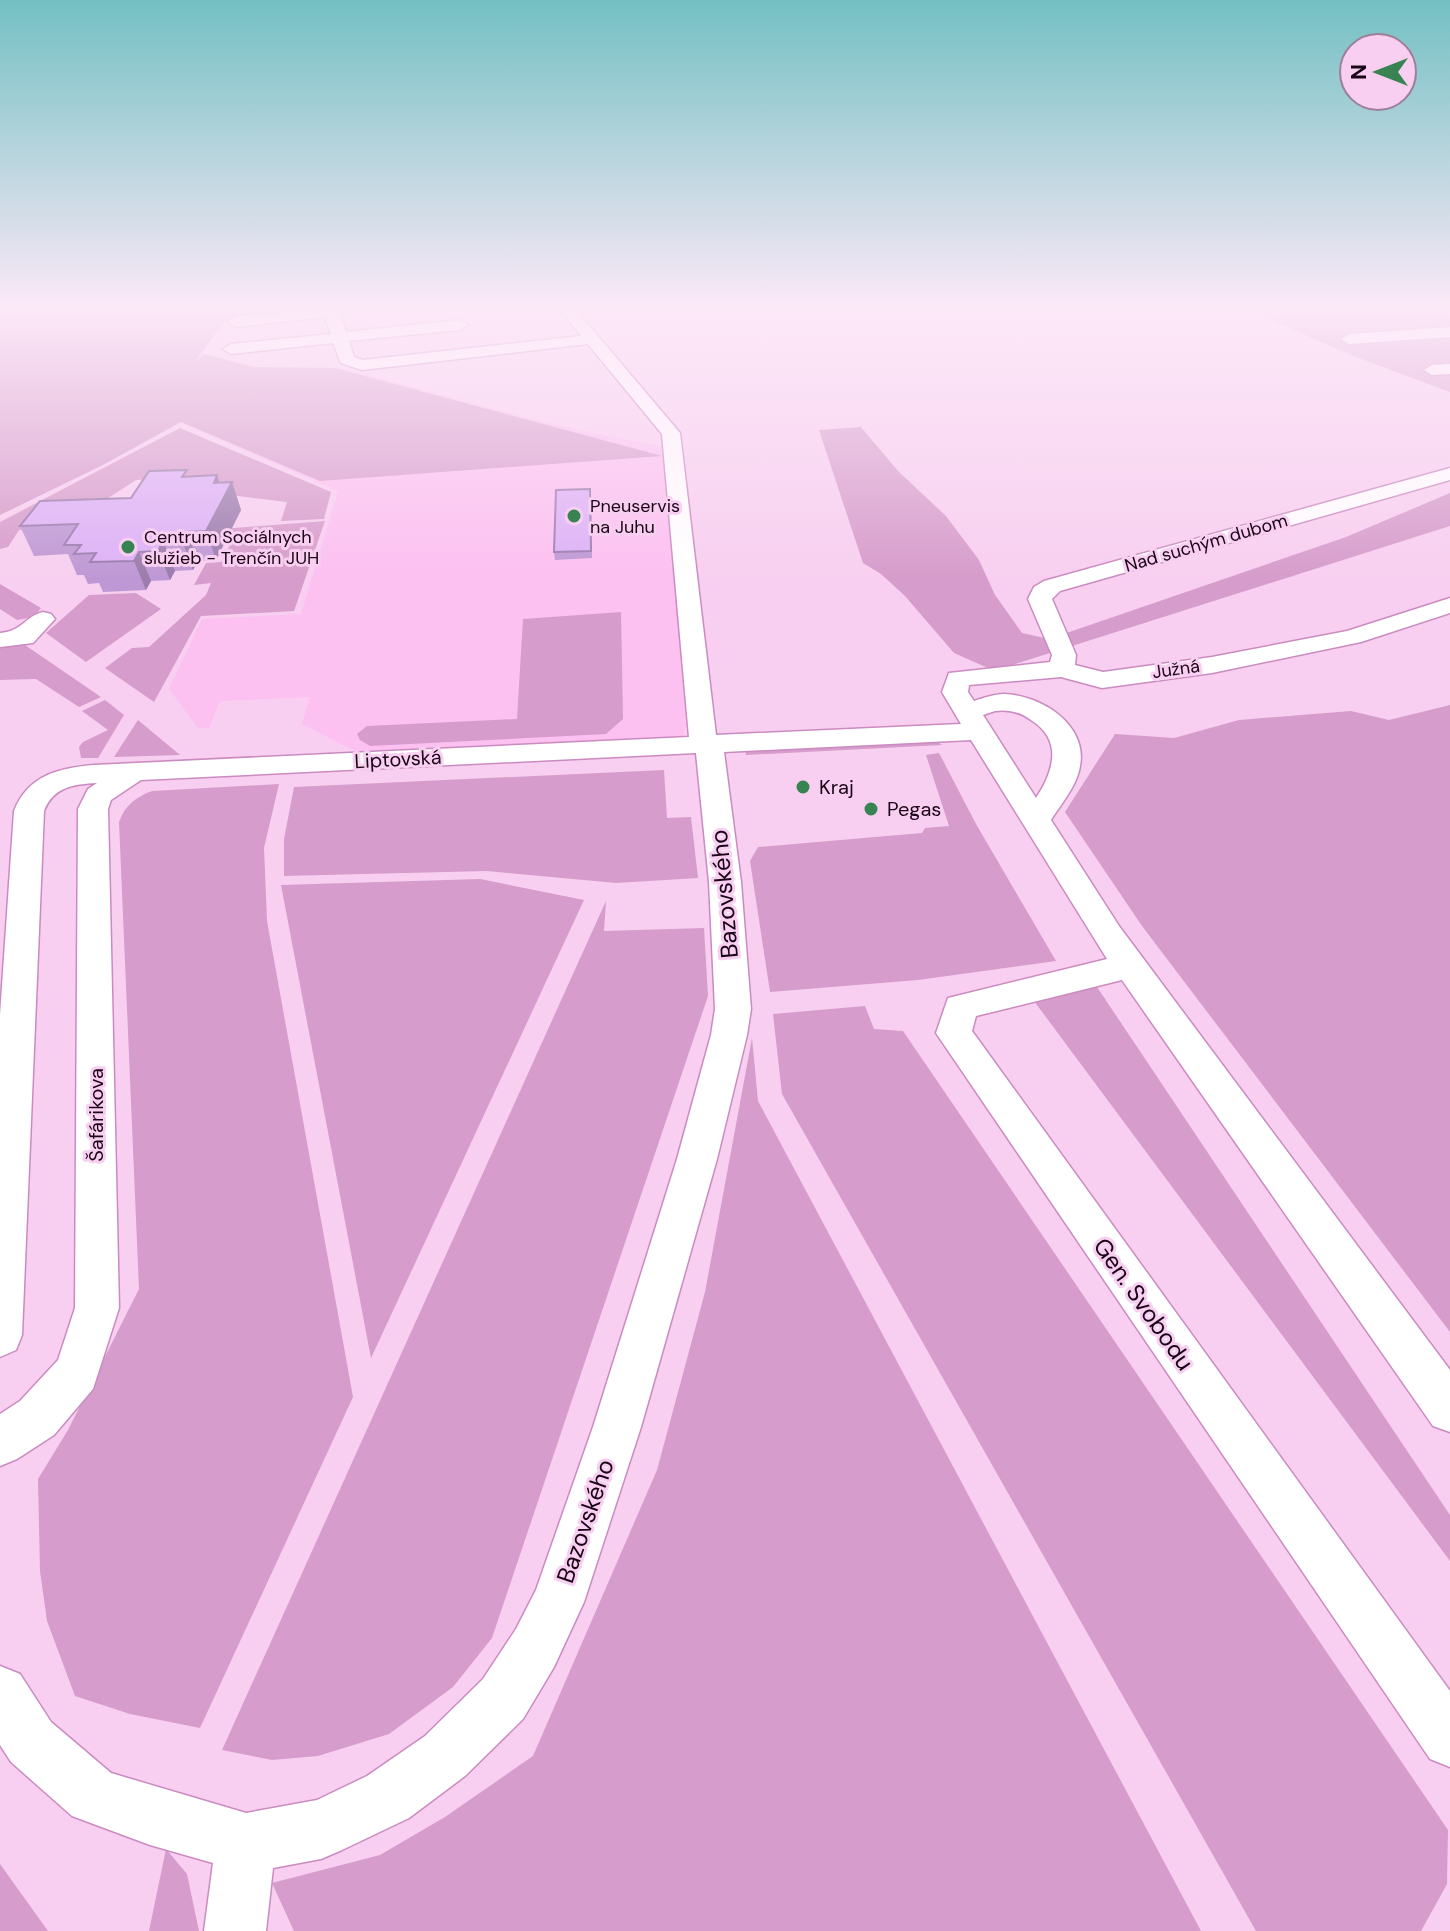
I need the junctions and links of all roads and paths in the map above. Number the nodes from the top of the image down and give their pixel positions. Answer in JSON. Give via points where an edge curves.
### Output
{"nodes":[{"id":1,"x":643,"y":399,"type":"edge"},
{"id":2,"x":1450,"y":474,"type":"edge"},
{"id":3,"x":1450,"y":605,"type":"edge"},
{"id":4,"x":43,"y":619,"type":"dead end"},
{"id":5,"x":0,"y":640,"type":"edge"},
{"id":6,"x":1062,"y":669,"type":"junction"},
{"id":7,"x":972,"y":722,"type":"junction"},
{"id":8,"x":706,"y":744,"type":"junction"},
{"id":9,"x":114,"y":773,"type":"junction"},
{"id":10,"x":1035,"y":822,"type":"junction"},
{"id":11,"x":1129,"y":966,"type":"junction"},
{"id":12,"x":0,"y":1335,"type":"edge"},
{"id":13,"x":1450,"y":1409,"type":"edge"},
{"id":14,"x":0,"y":1442,"type":"edge"},
{"id":15,"x":0,"y":1694,"type":"edge"},
{"id":16,"x":1450,"y":1739,"type":"edge"},
{"id":17,"x":246,"y":1843,"type":"junction"},
{"id":18,"x":235,"y":1931,"type":"edge"}],
"edges":[{"from":1,"to":8,"type":"street","via":[[671,433]]},
{"from":2,"to":6,"type":"street","name":"Nad suchým dubom","via":[[1052,586],[1040,599],[1064,655]]},
{"from":3,"to":6,"type":"street","name":"Južná","via":[[1352,637],[1212,665],[1102,680]]},
{"from":4,"to":5,"type":"street","via":[[24,638]]},
{"from":6,"to":7,"type":"street","name":"Južná","via":[[958,678],[955,692]]},
{"from":7,"to":8,"type":"street","name":"Liptovská"},
{"from":7,"to":10,"type":"street"},
{"from":7,"to":10,"type":"street","via":[[988,704],[1017,704],[1048,718],[1066,743],[1066,768]]},
{"from":8,"to":9,"type":"street","name":"Liptovská"},
{"from":8,"to":17,"type":"street","name":"Bazovského","via":[[725,882],[733,1009],[697,1159],[622,1412],[558,1602],[503,1699],[445,1756],[388,1797],[321,1829]]},
{"from":9,"to":12,"type":"street","via":[[52,782],[41,789],[29,811]]},
{"from":9,"to":14,"type":"street","name":"Šafárikova","via":[[93,809],[97,1308],[77,1373],[37,1418]]},
{"from":10,"to":11,"type":"street"},
{"from":11,"to":13,"type":"street"},
{"from":11,"to":16,"type":"street","name":"Gen. Svobodu","via":[[960,1007],[954,1033]]},
{"from":15,"to":17,"type":"street","name":"Bazovského","via":[[31,1742],[93,1795]]},
{"from":17,"to":18,"type":"street"}]}
